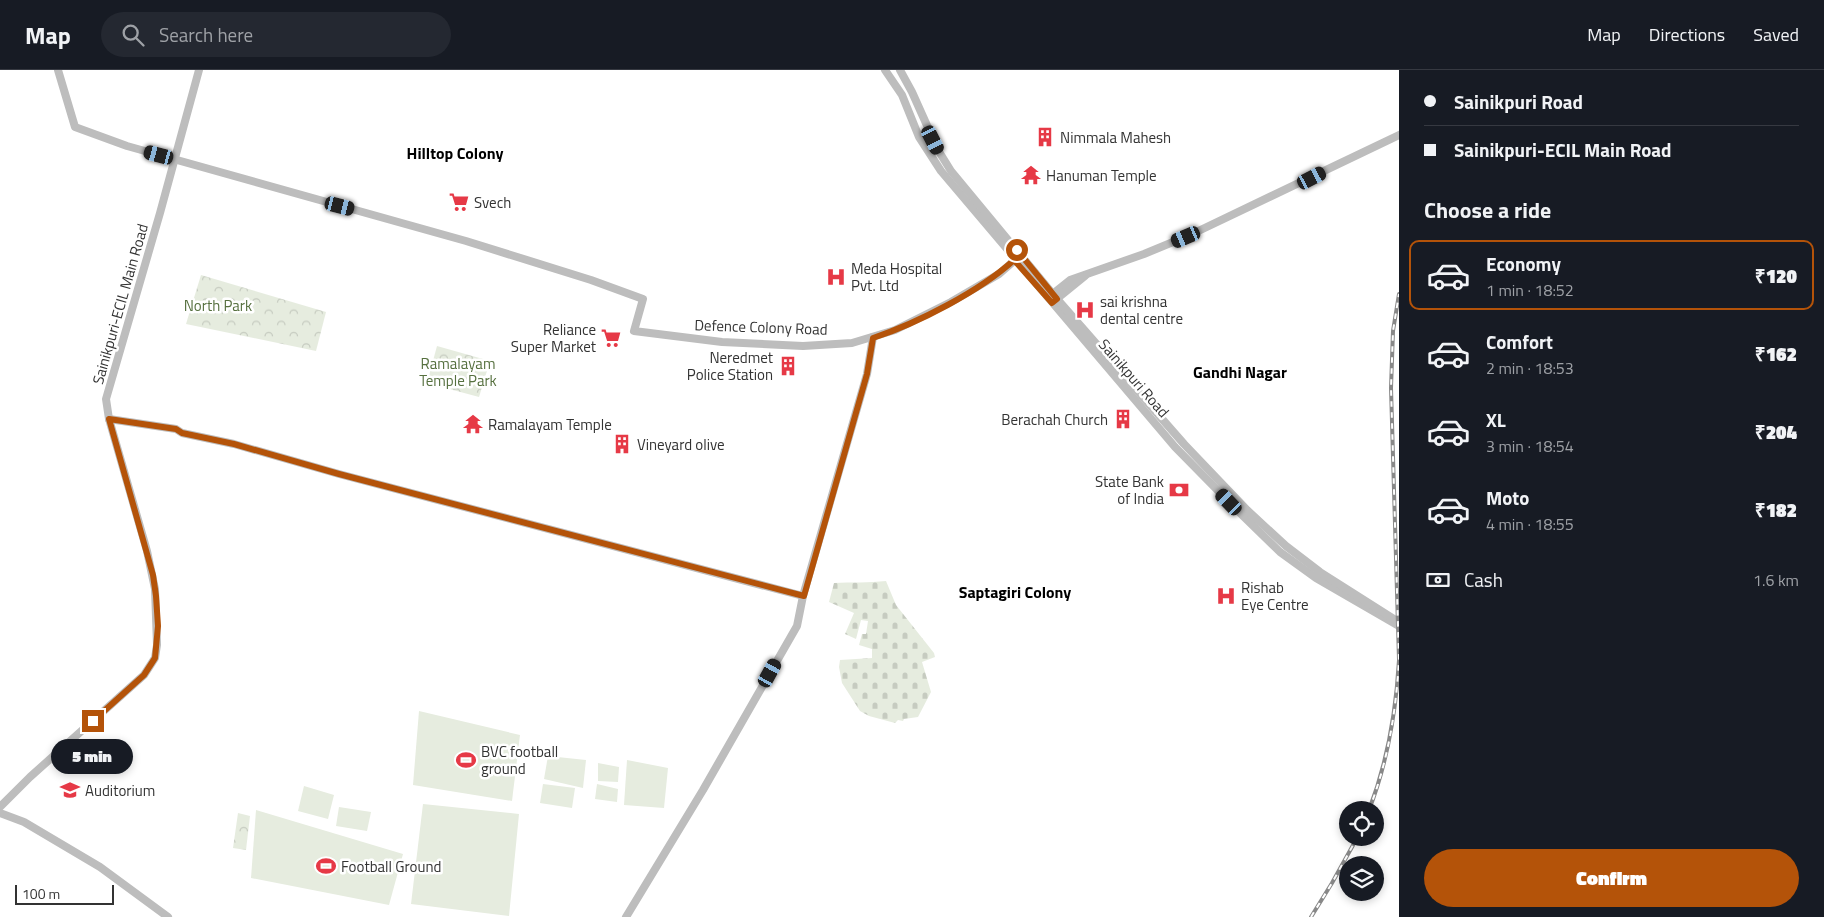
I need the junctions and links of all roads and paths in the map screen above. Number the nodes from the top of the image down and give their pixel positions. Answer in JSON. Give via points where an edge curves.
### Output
{"nodes":[{"id":1,"x":58,"y":70,"type":"edge"},
{"id":2,"x":199,"y":70,"type":"edge"},
{"id":3,"x":885,"y":70,"type":"edge"},
{"id":4,"x":900,"y":70,"type":"edge"},
{"id":5,"x":1399,"y":135,"type":"edge"},
{"id":6,"x":175,"y":159,"type":"junction"},
{"id":7,"x":1014,"y":260,"type":"junction"},
{"id":8,"x":1052,"y":298,"type":"junction"},
{"id":9,"x":873,"y":338,"type":"junction"},
{"id":10,"x":109,"y":419,"type":"junction"},
{"id":11,"x":804,"y":596,"type":"junction"},
{"id":12,"x":1399,"y":622,"type":"edge"},
{"id":13,"x":1399,"y":626,"type":"edge"},
{"id":14,"x":0,"y":807,"type":"edge"},
{"id":15,"x":0,"y":813,"type":"edge"},
{"id":16,"x":168,"y":917,"type":"edge"},
{"id":17,"x":626,"y":917,"type":"edge"}],
"edges":[{"from":1,"to":6,"type":"main road","via":[[75,128]]},
{"from":2,"to":6,"type":"main road","name":"Sainikpuri-ECIL Main Road"},
{"from":3,"to":7,"type":"main road","name":"Sainikpuri Road","via":[[902,95],[919,137],[941,171]]},
{"from":4,"to":8,"type":"main road","name":"Sainikpuri Road","via":[[934,144],[951,171]]},
{"from":5,"to":8,"type":"main road","via":[[1190,235],[1087,274]]},
{"from":6,"to":9,"type":"main road","name":"Defence Colony Road","via":[[466,242],[643,299],[634,331],[722,342],[803,346],[852,343]]},
{"from":6,"to":10,"type":"main road","name":"Sainikpuri-ECIL Main Road","via":[[108,390]]},
{"from":7,"to":8,"type":"main road","name":"Sainikpuri Road"},
{"from":7,"to":9,"type":"main road","name":"Defence Colony Road","via":[[999,274],[958,298],[896,330]]},
{"from":8,"to":12,"type":"main road","name":"Sainikpuri Road","via":[[1184,444],[1286,546],[1320,572]]},
{"from":8,"to":13,"type":"main road","name":"Sainikpuri Road","via":[[1175,447],[1280,552],[1316,578]]},
{"from":9,"to":11,"type":"main road","via":[[867,374]]},
{"from":10,"to":11,"type":"main road","via":[[176,429]]},
{"from":10,"to":14,"type":"main road","name":"Sainikpuri-ECIL Main Road","via":[[148,551],[158,626],[155,658],[144,675]]},
{"from":11,"to":17,"type":"main road","via":[[797,626]]},
{"from":15,"to":16,"type":"main road","via":[[24,822],[100,867]]}]}
